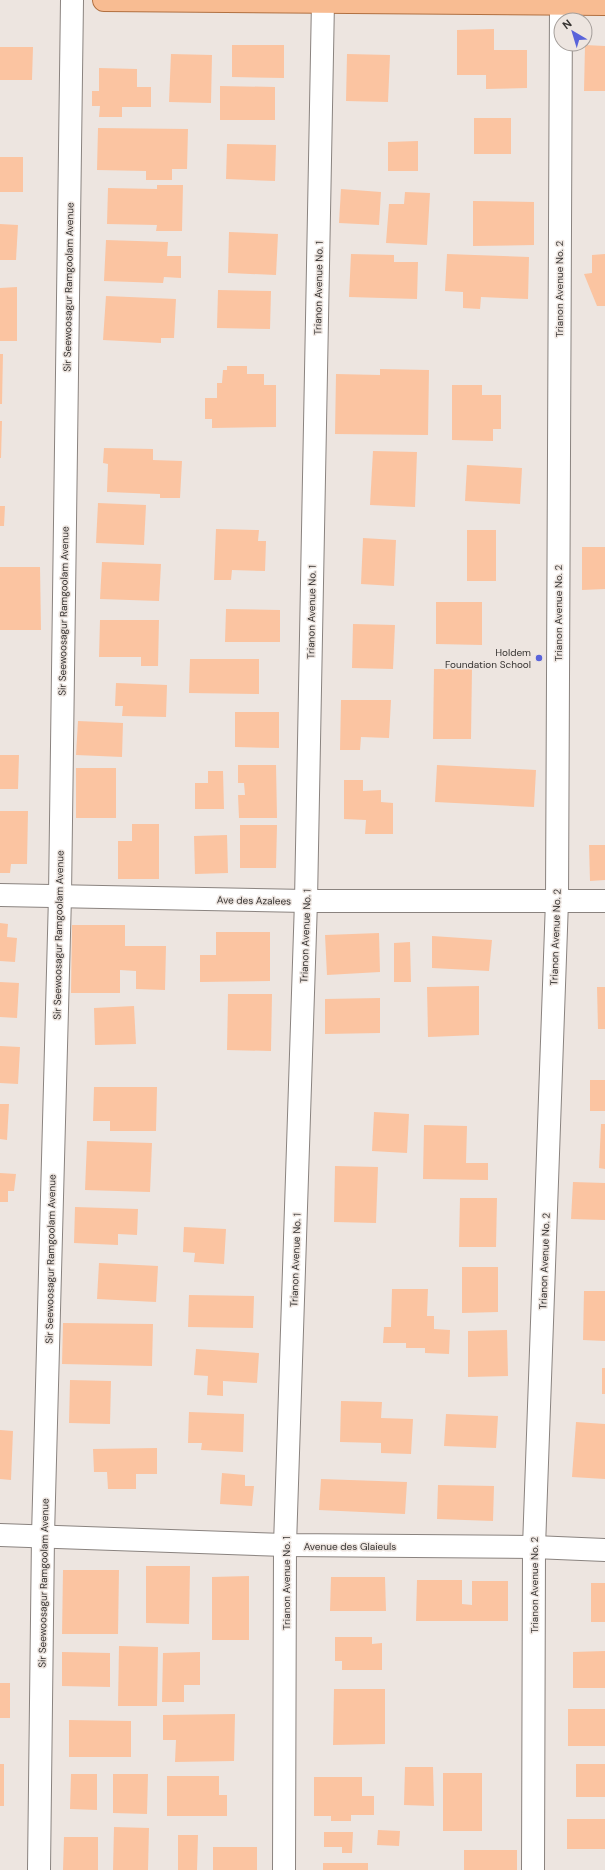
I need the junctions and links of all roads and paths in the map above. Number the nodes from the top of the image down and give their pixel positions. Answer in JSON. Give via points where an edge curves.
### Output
{"nodes":[{"id":1,"x":72,"y":0,"type":"edge"},
{"id":2,"x":104,"y":0,"type":"edge"},
{"id":3,"x":323,"y":1,"type":"junction"},
{"id":4,"x":561,"y":4,"type":"junction"},
{"id":5,"x":605,"y":4,"type":"edge"},
{"id":6,"x":0,"y":896,"type":"edge"},
{"id":7,"x":60,"y":896,"type":"junction"},
{"id":8,"x":306,"y":901,"type":"junction"},
{"id":9,"x":557,"y":901,"type":"junction"},
{"id":10,"x":605,"y":902,"type":"edge"},
{"id":11,"x":0,"y":1535,"type":"edge"},
{"id":12,"x":43,"y":1536,"type":"junction"},
{"id":13,"x":286,"y":1545,"type":"junction"},
{"id":14,"x":534,"y":1547,"type":"junction"},
{"id":15,"x":605,"y":1550,"type":"edge"},
{"id":16,"x":39,"y":1870,"type":"edge"},
{"id":17,"x":284,"y":1870,"type":"edge"},
{"id":18,"x":533,"y":1870,"type":"edge"}],
"edges":[{"from":1,"to":7,"type":"street","name":"Sir Seewoosagur Ramgoolam Avenue"},
{"from":2,"to":3,"type":"main road"},
{"from":3,"to":4,"type":"main road"},
{"from":3,"to":8,"type":"street","name":"Trianon Avenue No. 1"},
{"from":4,"to":5,"type":"main road"},
{"from":4,"to":9,"type":"street","name":"Trianon Avenue No. 2"},
{"from":6,"to":7,"type":"street","name":"Ave des Azalees"},
{"from":7,"to":8,"type":"street","name":"Ave des Azalees"},
{"from":7,"to":12,"type":"street","name":"Sir Seewoosagur Ramgoolam Avenue"},
{"from":8,"to":9,"type":"street","name":"Ave des Azalees"},
{"from":8,"to":13,"type":"street","name":"Trianon Avenue No. 1"},
{"from":9,"to":10,"type":"street","name":"Ave des Azalees"},
{"from":9,"to":14,"type":"street","name":"Trianon Avenue No. 2"},
{"from":11,"to":12,"type":"street","name":"Avenue des Glaieuls"},
{"from":12,"to":13,"type":"street","name":"Avenue des Glaieuls"},
{"from":12,"to":16,"type":"street","name":"Sir Seewoosagur Ramgoolam Avenue"},
{"from":13,"to":14,"type":"street","name":"Avenue des Glaieuls"},
{"from":13,"to":17,"type":"street","name":"Trianon Avenue No. 1"},
{"from":14,"to":15,"type":"street","name":"Avenue des Glaieuls"},
{"from":14,"to":18,"type":"street","name":"Trianon Avenue No. 2"}]}
